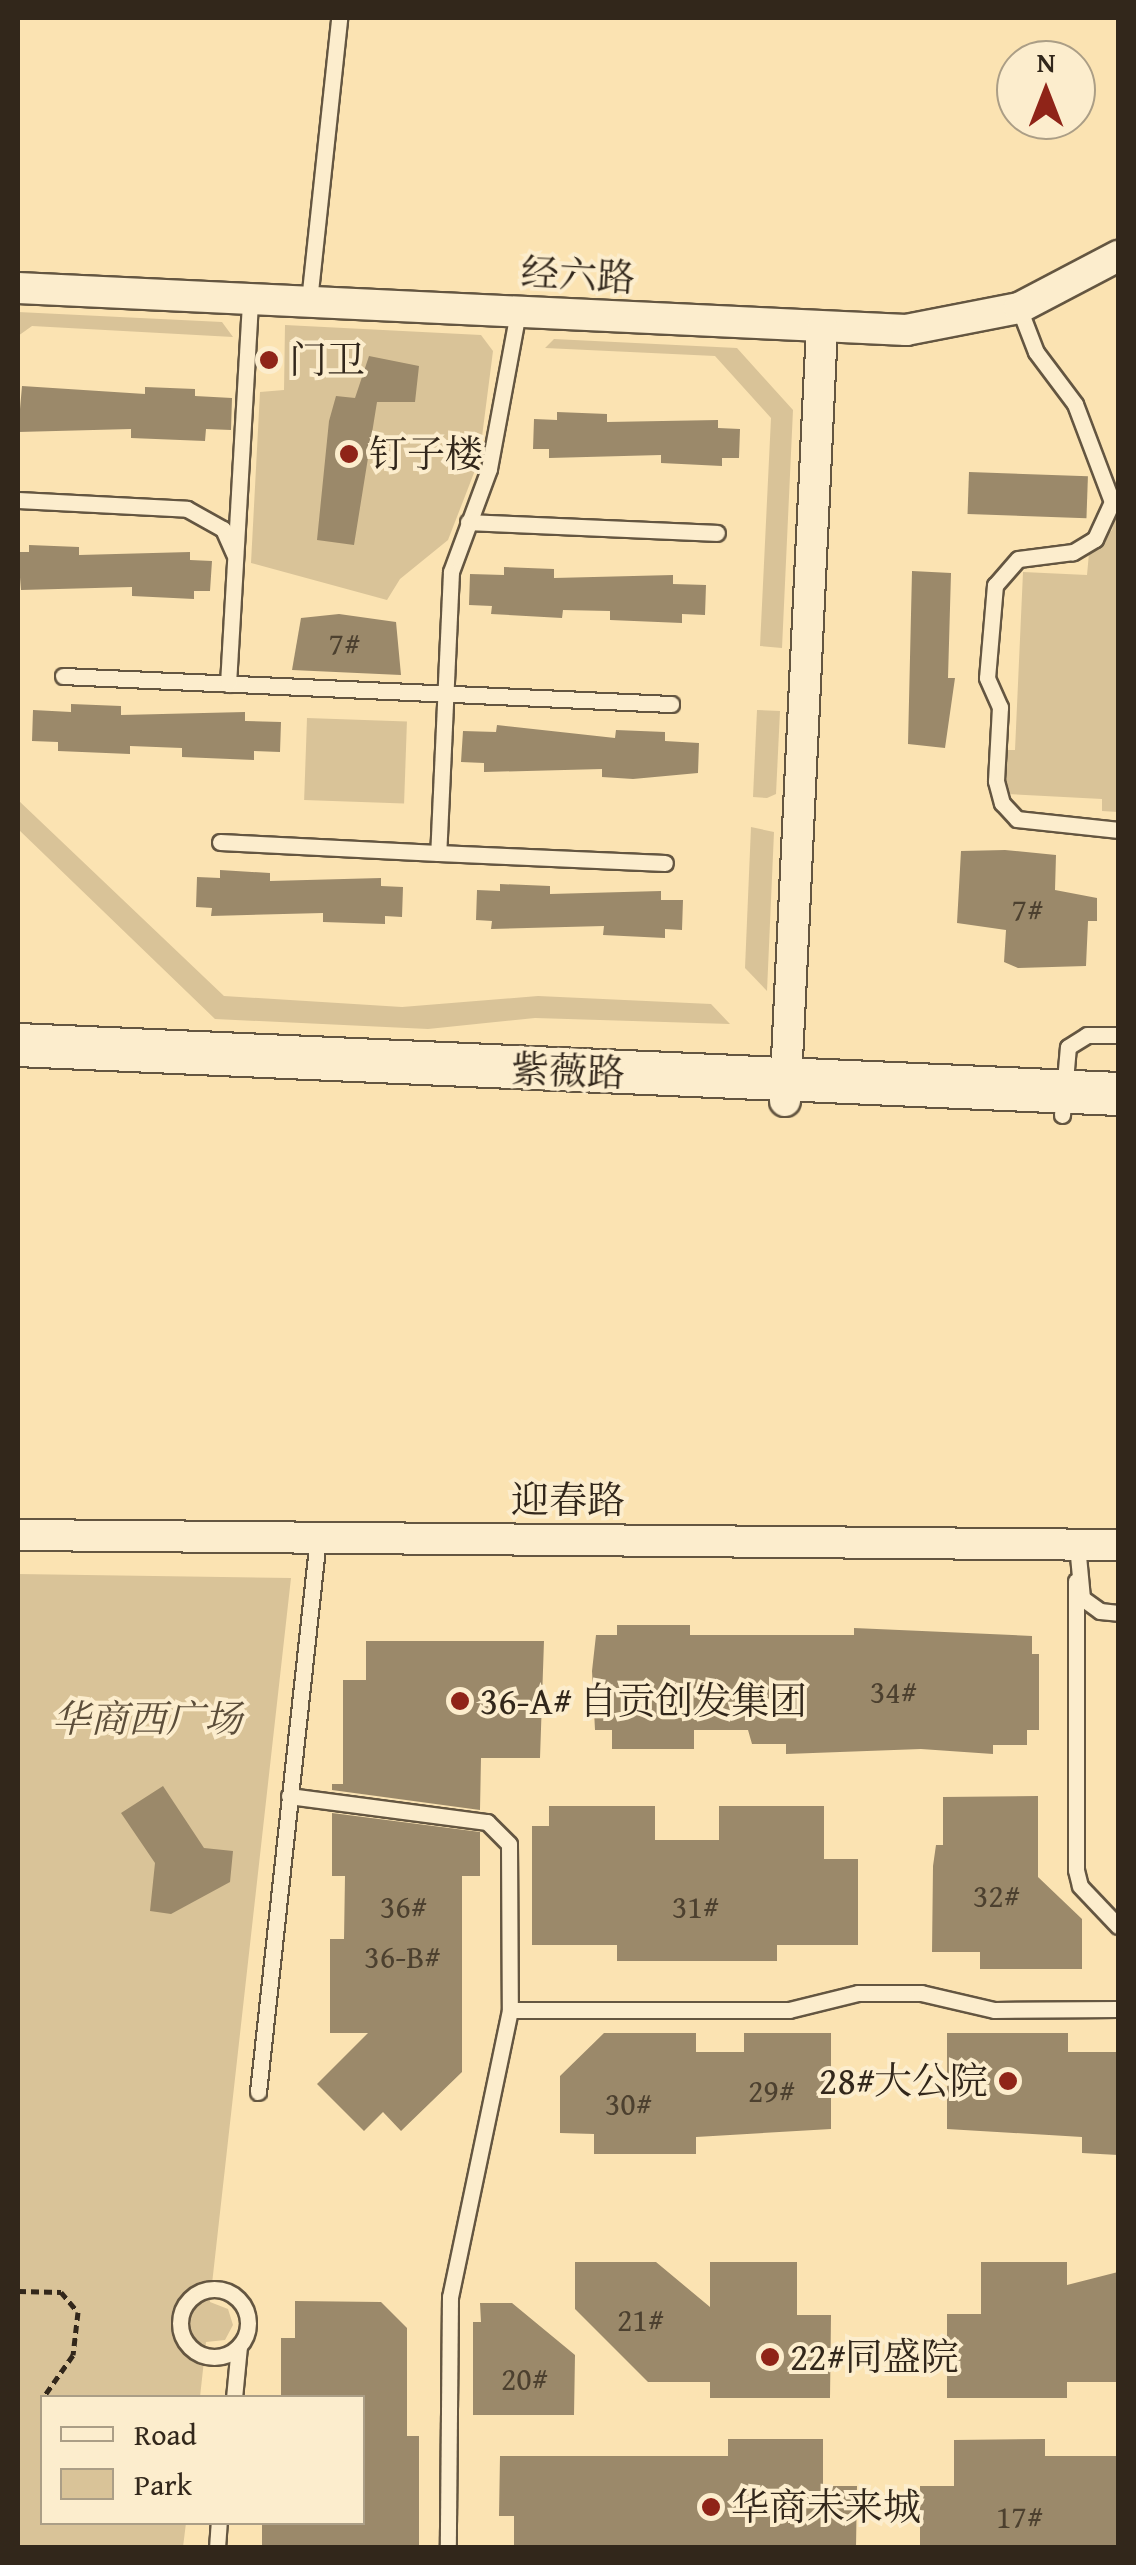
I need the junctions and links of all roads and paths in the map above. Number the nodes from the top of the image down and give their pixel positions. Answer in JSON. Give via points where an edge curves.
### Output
{"nodes":[{"id":1,"x":339,"y":18,"type":"edge"},
{"id":2,"x":1118,"y":256,"type":"edge"},
{"id":3,"x":18,"y":288,"type":"edge"},
{"id":4,"x":250,"y":298,"type":"junction"},
{"id":5,"x":309,"y":301,"type":"junction"},
{"id":6,"x":1018,"y":308,"type":"junction"},
{"id":7,"x":518,"y":312,"type":"junction"},
{"id":8,"x":822,"y":328,"type":"junction"},
{"id":9,"x":18,"y":500,"type":"edge"},
{"id":10,"x":468,"y":522,"type":"junction"},
{"id":11,"x":717,"y":534,"type":"dead end"},
{"id":12,"x":236,"y":558,"type":"junction"},
{"id":13,"x":63,"y":676,"type":"dead end"},
{"id":14,"x":228,"y":684,"type":"junction"},
{"id":15,"x":445,"y":694,"type":"junction"},
{"id":16,"x":671,"y":704,"type":"dead end"},
{"id":17,"x":1118,"y":830,"type":"edge"},
{"id":18,"x":220,"y":842,"type":"dead end"},
{"id":19,"x":438,"y":852,"type":"junction"},
{"id":20,"x":665,"y":863,"type":"dead end"},
{"id":21,"x":1118,"y":1035,"type":"edge"},
{"id":22,"x":18,"y":1044,"type":"edge"},
{"id":23,"x":18,"y":1074,"type":"edge"},
{"id":24,"x":786,"y":1090,"type":"junction"},
{"id":25,"x":1118,"y":1094,"type":"edge"},
{"id":26,"x":1062,"y":1115,"type":"junction"},
{"id":27,"x":1118,"y":1117,"type":"edge"},
{"id":28,"x":18,"y":1535,"type":"edge"},
{"id":29,"x":318,"y":1538,"type":"junction"},
{"id":30,"x":1077,"y":1545,"type":"junction"},
{"id":31,"x":1118,"y":1545,"type":"edge"},
{"id":32,"x":1076,"y":1581,"type":"junction"},
{"id":33,"x":1118,"y":1613,"type":"edge"},
{"id":34,"x":289,"y":1796,"type":"junction"},
{"id":35,"x":1118,"y":1926,"type":"edge"},
{"id":36,"x":1118,"y":2009,"type":"edge"},
{"id":37,"x":510,"y":2010,"type":"junction"},
{"id":38,"x":258,"y":2092,"type":"dead end"},
{"id":39,"x":18,"y":2291,"type":"edge"},
{"id":40,"x":239,"y":2346,"type":"junction"},
{"id":41,"x":214,"y":2358,"type":"junction"},
{"id":42,"x":45,"y":2395,"type":"edge"},
{"id":43,"x":232,"y":2395,"type":"edge"},
{"id":44,"x":233,"y":2395,"type":"edge"},
{"id":45,"x":448,"y":2548,"type":"edge"}],
"edges":[{"from":1,"to":5,"type":"lane"},
{"from":2,"to":6,"type":"street","name":"经六路"},
{"from":3,"to":4,"type":"street","name":"经六路"},
{"from":4,"to":5,"type":"street","name":"经六路"},
{"from":4,"to":12,"type":"lane"},
{"from":5,"to":7,"type":"street","name":"经六路"},
{"from":6,"to":8,"type":"street","name":"经六路","via":[[940,328]]},
{"from":6,"to":17,"type":"lane","via":[[1036,352],[1075,404],[1112,502],[1096,539],[1060,555],[1018,559],[994,585],[987,678],[1000,706],[996,781],[1002,803],[1018,820]]},
{"from":7,"to":8,"type":"street","name":"经六路"},
{"from":7,"to":10,"type":"lane","via":[[492,457]]},
{"from":8,"to":24,"type":"street"},
{"from":9,"to":12,"type":"lane","via":[[201,513],[223,530]]},
{"from":10,"to":11,"type":"lane"},
{"from":10,"to":15,"type":"lane","via":[[451,572]]},
{"from":12,"to":14,"type":"lane"},
{"from":13,"to":14,"type":"lane"},
{"from":14,"to":15,"type":"lane"},
{"from":15,"to":16,"type":"lane"},
{"from":15,"to":19,"type":"lane"},
{"from":18,"to":19,"type":"lane"},
{"from":19,"to":20,"type":"lane"},
{"from":21,"to":26,"type":"lane","via":[[1087,1034],[1068,1047]]},
{"from":22,"to":24,"type":"main road","name":"紫薇路"},
{"from":23,"to":24,"type":"main road","name":"紫薇路"},
{"from":24,"to":25,"type":"main road","name":"紫薇路"},
{"from":24,"to":26,"type":"main road","name":"紫薇路"},
{"from":26,"to":27,"type":"main road","name":"紫薇路"},
{"from":28,"to":29,"type":"street","name":"迎春路"},
{"from":29,"to":30,"type":"street","name":"迎春路"},
{"from":29,"to":34,"type":"lane"},
{"from":30,"to":31,"type":"street","name":"迎春路"},
{"from":30,"to":32,"type":"lane"},
{"from":32,"to":33,"type":"lane","via":[[1086,1603]]},
{"from":32,"to":35,"type":"lane","via":[[1076,1870],[1080,1886]]},
{"from":34,"to":37,"type":"lane","via":[[477,1821],[501,1831],[511,1856]]},
{"from":34,"to":38,"type":"lane"},
{"from":36,"to":37,"type":"lane","via":[[994,2010],[921,1993],[858,1993],[788,2010]]},
{"from":37,"to":45,"type":"lane","via":[[450,2298]]},
{"from":39,"to":42,"type":"path","via":[[61,2292],[78,2312],[73,2355]]},
{"from":40,"to":41,"type":"lane"},
{"from":40,"to":41,"type":"lane","via":[[248,2327],[242,2304],[223,2291],[200,2292],[183,2308],[180,2332],[194,2351]]},
{"from":40,"to":44,"type":"lane"},
{"from":41,"to":43,"type":"lane"}]}
